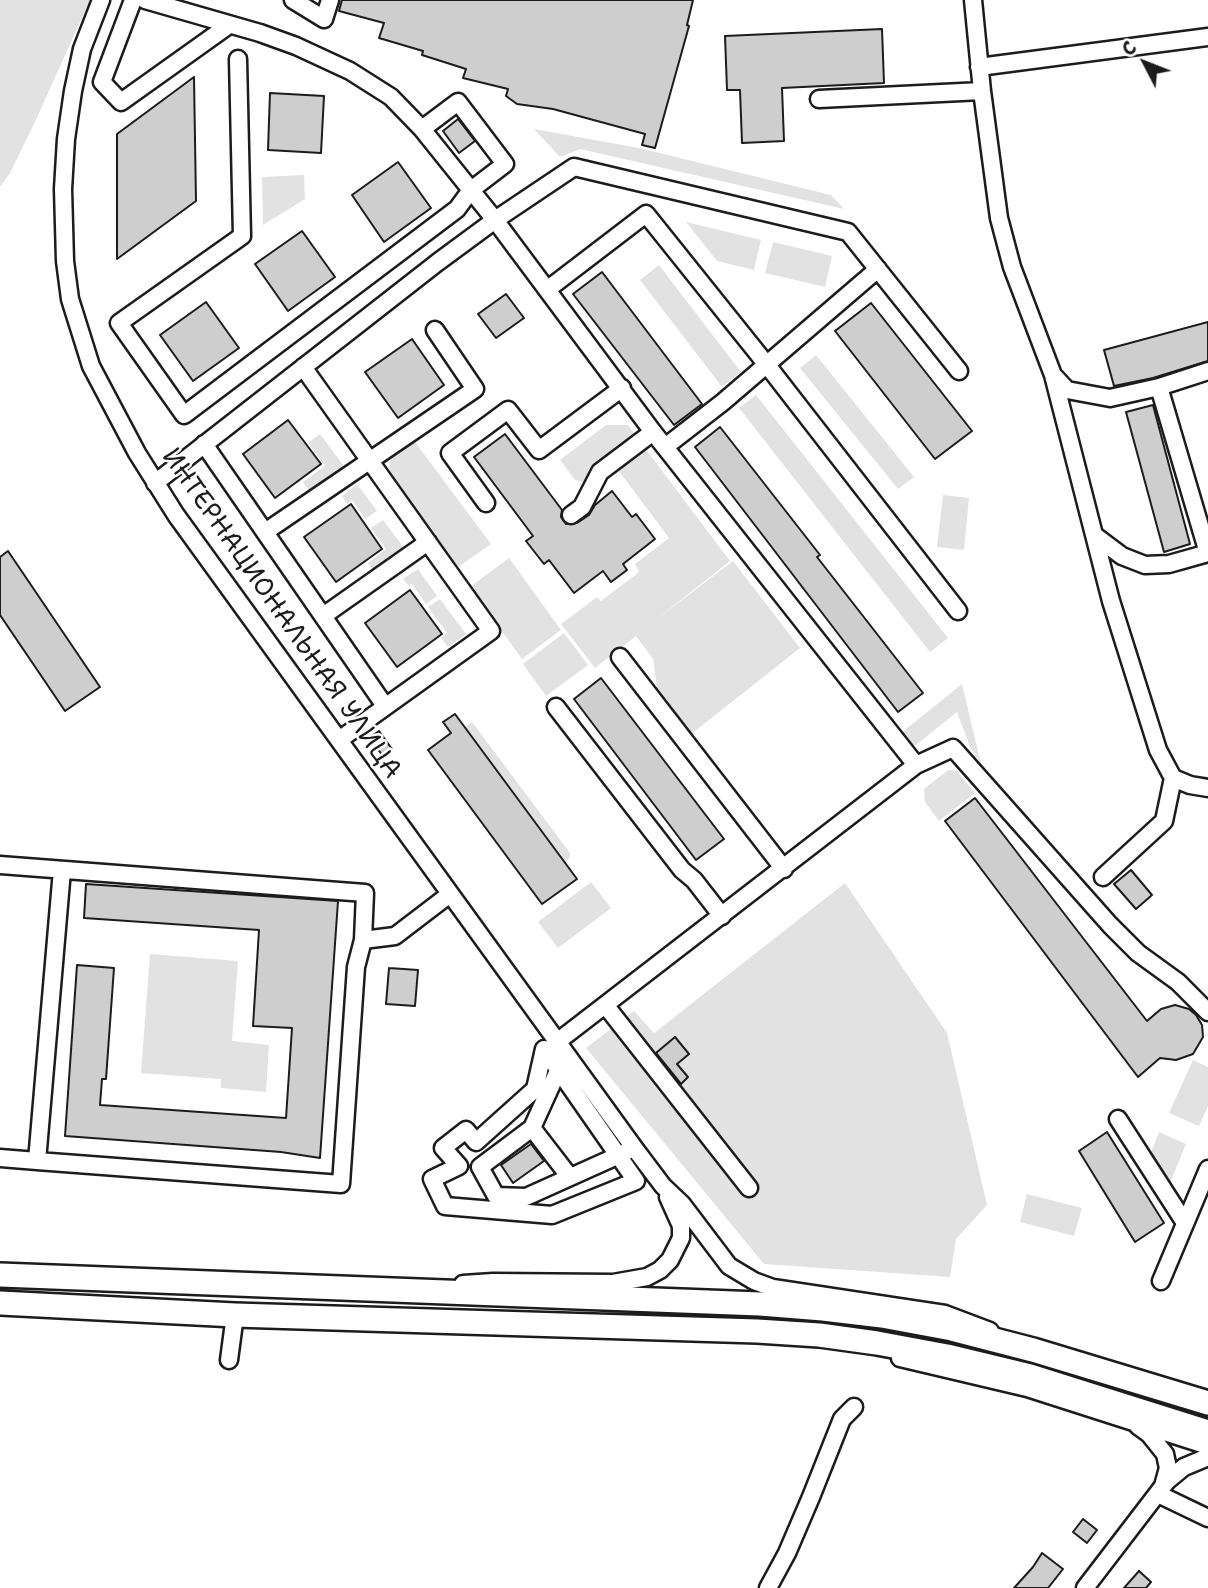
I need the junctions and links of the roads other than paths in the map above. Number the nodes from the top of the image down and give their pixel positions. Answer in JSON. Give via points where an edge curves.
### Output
{"nodes":[{"id":1,"x":101,"y":0,"type":"edge"},
{"id":2,"x":133,"y":0,"type":"edge"},
{"id":3,"x":145,"y":0,"type":"edge"},
{"id":4,"x":293,"y":0,"type":"edge"},
{"id":5,"x":330,"y":0,"type":"edge"},
{"id":6,"x":973,"y":0,"type":"edge"},
{"id":7,"x":229,"y":25,"type":"junction"},
{"id":8,"x":1208,"y":37,"type":"edge"},
{"id":9,"x":237,"y":59,"type":"dead end"},
{"id":10,"x":979,"y":67,"type":"junction"},
{"id":11,"x":982,"y":90,"type":"junction"},
{"id":12,"x":819,"y":99,"type":"dead end"},
{"id":13,"x":422,"y":129,"type":"junction"},
{"id":14,"x":471,"y":190,"type":"junction"},
{"id":15,"x":495,"y":220,"type":"junction"},
{"id":16,"x":878,"y":269,"type":"junction"},
{"id":17,"x":548,"y":289,"type":"junction"},
{"id":18,"x":435,"y":330,"type":"dead end"},
{"id":19,"x":767,"y":365,"type":"junction"},
{"id":20,"x":303,"y":367,"type":"junction"},
{"id":21,"x":959,"y":371,"type":"dead end"},
{"id":22,"x":1208,"y":372,"type":"edge"},
{"id":23,"x":1053,"y":375,"type":"junction"},
{"id":24,"x":1159,"y":387,"type":"junction"},
{"id":25,"x":622,"y":388,"type":"junction"},
{"id":26,"x":653,"y":432,"type":"junction"},
{"id":27,"x":204,"y":444,"type":"junction"},
{"id":28,"x":665,"y":447,"type":"junction"},
{"id":29,"x":371,"y":461,"type":"junction"},
{"id":30,"x":155,"y":483,"type":"junction"},
{"id":31,"x":485,"y":503,"type":"dead end"},
{"id":32,"x":571,"y":515,"type":"dead end"},
{"id":33,"x":265,"y":532,"type":"junction"},
{"id":34,"x":1094,"y":535,"type":"junction"},
{"id":35,"x":428,"y":542,"type":"junction"},
{"id":36,"x":957,"y":611,"type":"dead end"},
{"id":37,"x":323,"y":616,"type":"junction"},
{"id":38,"x":620,"y":657,"type":"dead end"},
{"id":39,"x":385,"y":706,"type":"junction"},
{"id":40,"x":556,"y":707,"type":"dead end"},
{"id":41,"x":339,"y":740,"type":"junction"},
{"id":42,"x":916,"y":765,"type":"junction"},
{"id":43,"x":1173,"y":778,"type":"junction"},
{"id":44,"x":1208,"y":788,"type":"edge"},
{"id":45,"x":0,"y":865,"type":"edge"},
{"id":46,"x":784,"y":869,"type":"junction"},
{"id":47,"x":62,"y":870,"type":"junction"},
{"id":48,"x":1103,"y":877,"type":"dead end"},
{"id":49,"x":450,"y":894,"type":"junction"},
{"id":50,"x":722,"y":916,"type":"junction"},
{"id":51,"x":363,"y":940,"type":"junction"},
{"id":52,"x":606,"y":1006,"type":"junction"},
{"id":53,"x":1208,"y":1012,"type":"edge"},
{"id":54,"x":561,"y":1048,"type":"junction"},
{"id":55,"x":560,"y":1071,"type":"junction"},
{"id":56,"x":1118,"y":1119,"type":"dead end"},
{"id":57,"x":532,"y":1128,"type":"junction"},
{"id":58,"x":635,"y":1149,"type":"junction"},
{"id":59,"x":618,"y":1154,"type":"junction"},
{"id":60,"x":0,"y":1158,"type":"edge"},
{"id":61,"x":37,"y":1161,"type":"junction"},
{"id":62,"x":1208,"y":1169,"type":"edge"},
{"id":63,"x":569,"y":1177,"type":"junction"},
{"id":64,"x":663,"y":1186,"type":"junction"},
{"id":65,"x":749,"y":1188,"type":"dead end"},
{"id":66,"x":1185,"y":1223,"type":"junction"},
{"id":67,"x":0,"y":1275,"type":"edge"},
{"id":68,"x":1161,"y":1281,"type":"dead end"},
{"id":69,"x":433,"y":1292,"type":"junction"},
{"id":70,"x":0,"y":1303,"type":"edge"},
{"id":71,"x":235,"y":1314,"type":"junction"},
{"id":72,"x":757,"y":1331,"type":"junction"},
{"id":73,"x":1033,"y":1350,"type":"junction"},
{"id":74,"x":229,"y":1360,"type":"dead end"},
{"id":75,"x":1208,"y":1404,"type":"edge"},
{"id":76,"x":854,"y":1407,"type":"dead end"},
{"id":77,"x":1125,"y":1419,"type":"junction"},
{"id":78,"x":1208,"y":1432,"type":"edge"},
{"id":79,"x":1208,"y":1446,"type":"edge"},
{"id":80,"x":1208,"y":1457,"type":"edge"},
{"id":81,"x":1158,"y":1494,"type":"junction"},
{"id":82,"x":1208,"y":1518,"type":"edge"},
{"id":83,"x":768,"y":1588,"type":"edge"},
{"id":84,"x":1085,"y":1588,"type":"edge"}],
"edges":[{"from":1,"to":30,"type":"street","name":"ИНТЕРНАЦИОНАЛЬНАЯ УЛИЦА","via":[[82,49],[70,115],[63,189],[65,261],[91,366]]},
{"from":2,"to":7,"type":"street","via":[[102,82],[121,102]]},
{"from":3,"to":7,"type":"street"},
{"from":4,"to":5,"type":"street","via":[[324,19]]},
{"from":6,"to":10,"type":"street"},
{"from":7,"to":13,"type":"street","via":[[296,46],[350,71],[391,97]]},
{"from":8,"to":10,"type":"street"},
{"from":9,"to":14,"type":"street","via":[[242,236],[118,323],[184,415],[457,209]]},
{"from":10,"to":11,"type":"street"},
{"from":11,"to":12,"type":"street"},
{"from":11,"to":23,"type":"street","via":[[999,218],[1012,267]]},
{"from":13,"to":14,"type":"street"},
{"from":13,"to":14,"type":"street","via":[[458,102],[505,164]]},
{"from":14,"to":15,"type":"street"},
{"from":15,"to":16,"type":"street","via":[[574,167],[848,232]]},
{"from":15,"to":17,"type":"street"},
{"from":15,"to":20,"type":"street"},
{"from":16,"to":19,"type":"street"},
{"from":16,"to":21,"type":"street"},
{"from":17,"to":19,"type":"street","via":[[646,214]]},
{"from":17,"to":25,"type":"street"},
{"from":18,"to":29,"type":"street","via":[[475,389]]},
{"from":19,"to":28,"type":"street"},
{"from":19,"to":36,"type":"street"},
{"from":20,"to":27,"type":"street"},
{"from":20,"to":29,"type":"street"},
{"from":22,"to":24,"type":"street"},
{"from":23,"to":24,"type":"street","via":[[1067,390],[1110,398]]},
{"from":23,"to":34,"type":"street"},
{"from":24,"to":34,"type":"street","via":[[1208,553],[1169,564],[1145,565],[1122,556]]},
{"from":25,"to":26,"type":"street"},
{"from":25,"to":31,"type":"street","via":[[539,450],[508,410],[450,453]]},
{"from":26,"to":28,"type":"street"},
{"from":26,"to":32,"type":"street","via":[[600,472],[582,507]]},
{"from":27,"to":30,"type":"street"},
{"from":27,"to":33,"type":"street"},
{"from":28,"to":42,"type":"street"},
{"from":29,"to":33,"type":"street"},
{"from":29,"to":35,"type":"street"},
{"from":30,"to":41,"type":"street","name":"ИНТЕРНАЦИОНАЛЬНАЯ УЛИЦА"},
{"from":33,"to":37,"type":"street"},
{"from":34,"to":43,"type":"street","via":[[1158,750]]},
{"from":35,"to":37,"type":"street"},
{"from":35,"to":39,"type":"street","via":[[491,631]]},
{"from":37,"to":39,"type":"street"},
{"from":38,"to":46,"type":"street"},
{"from":39,"to":41,"type":"street"},
{"from":40,"to":50,"type":"street"},
{"from":41,"to":49,"type":"street","name":"ИНТЕРНАЦИОНАЛЬНАЯ УЛИЦА"},
{"from":42,"to":46,"type":"street"},
{"from":42,"to":53,"type":"street","via":[[953,748],[1110,925]]},
{"from":43,"to":44,"type":"street"},
{"from":43,"to":48,"type":"street","via":[[1164,821]]},
{"from":45,"to":47,"type":"street"},
{"from":46,"to":50,"type":"street"},
{"from":47,"to":51,"type":"street","via":[[365,893]]},
{"from":47,"to":61,"type":"street"},
{"from":49,"to":51,"type":"street","via":[[395,936]]},
{"from":49,"to":54,"type":"street","name":"ИНТЕРНАЦИОНАЛЬНАЯ УЛИЦА"},
{"from":50,"to":52,"type":"street"},
{"from":51,"to":61,"type":"street","via":[[356,967],[341,1184]]},
{"from":52,"to":54,"type":"street"},
{"from":52,"to":65,"type":"street"},
{"from":54,"to":55,"type":"street"},
{"from":54,"to":58,"type":"street","name":"ИНТЕРНАЦИОНАЛЬНАЯ УЛИЦА"},
{"from":55,"to":57,"type":"street"},
{"from":55,"to":59,"type":"street"},
{"from":55,"to":59,"type":"street","via":[[544,1049],[535,1089],[477,1142],[466,1130],[443,1148],[459,1166],[432,1179],[445,1206],[552,1215],[636,1181]]},
{"from":56,"to":66,"type":"street"},
{"from":57,"to":63,"type":"street"},
{"from":57,"to":63,"type":"street","via":[[480,1167],[496,1196],[526,1197]]},
{"from":58,"to":59,"type":"street"},
{"from":58,"to":64,"type":"street","name":"ИНТЕРНАЦИОНАЛЬНАЯ УЛИЦА"},
{"from":59,"to":63,"type":"street"},
{"from":60,"to":61,"type":"street"},
{"from":62,"to":66,"type":"street"},
{"from":64,"to":69,"type":"street","via":[[681,1226],[681,1238],[670,1260],[647,1277],[613,1283],[470,1282]]},
{"from":64,"to":73,"type":"street","via":[[729,1266],[754,1281],[945,1314]]},
{"from":66,"to":68,"type":"street"},
{"from":67,"to":69,"type":"highway"},
{"from":69,"to":73,"type":"highway","via":[[823,1309],[952,1329]]},
{"from":70,"to":71,"type":"highway"},
{"from":71,"to":72,"type":"highway"},
{"from":71,"to":74,"type":"street"},
{"from":72,"to":77,"type":"street","via":[[946,1368]]},
{"from":72,"to":78,"type":"highway","via":[[854,1339],[947,1356]]},
{"from":73,"to":75,"type":"highway"},
{"from":76,"to":83,"type":"street","via":[[842,1419]]},
{"from":77,"to":79,"type":"street"},
{"from":77,"to":81,"type":"street","via":[[1149,1434],[1165,1454],[1167,1474]]},
{"from":80,"to":81,"type":"street","via":[[1184,1467]]},
{"from":81,"to":82,"type":"street"},
{"from":81,"to":84,"type":"street"}]}
